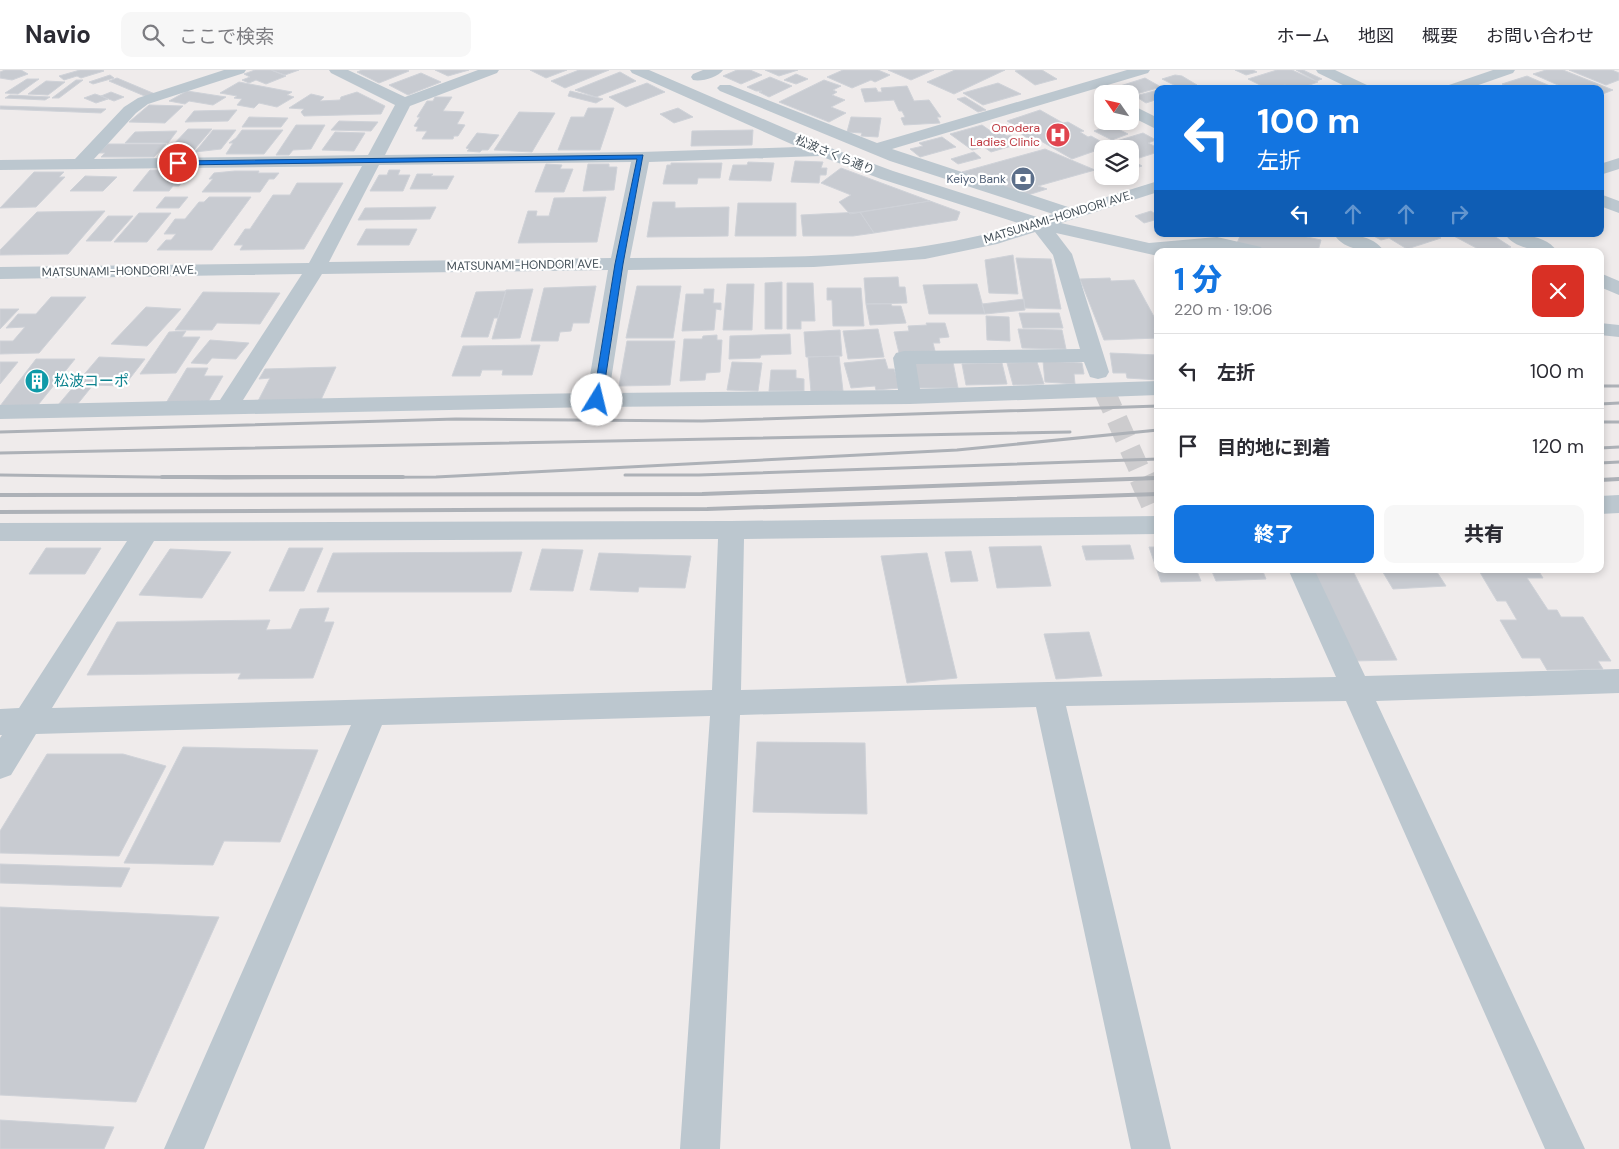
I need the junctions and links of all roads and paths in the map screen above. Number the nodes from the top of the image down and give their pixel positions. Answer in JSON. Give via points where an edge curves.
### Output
{"nodes":[{"id":1,"x":239,"y":70,"type":"edge"},
{"id":2,"x":336,"y":70,"type":"edge"},
{"id":3,"x":492,"y":70,"type":"edge"},
{"id":4,"x":637,"y":70,"type":"edge"},
{"id":5,"x":682,"y":70,"type":"edge"},
{"id":6,"x":716,"y":70,"type":"edge"},
{"id":7,"x":1143,"y":70,"type":"edge"},
{"id":8,"x":1323,"y":70,"type":"edge"},
{"id":9,"x":1508,"y":70,"type":"edge"},
{"id":10,"x":1071,"y":73,"type":"dead end"},
{"id":11,"x":698,"y":77,"type":"junction"},
{"id":12,"x":1090,"y":85,"type":"junction"},
{"id":13,"x":1355,"y":85,"type":"edge"},
{"id":14,"x":1463,"y":85,"type":"edge"},
{"id":15,"x":1094,"y":87,"type":"edge"},
{"id":16,"x":404,"y":103,"type":"junction"},
{"id":17,"x":1139,"y":114,"type":"edge"},
{"id":18,"x":1154,"y":123,"type":"edge"},
{"id":19,"x":875,"y":149,"type":"junction"},
{"id":20,"x":822,"y":151,"type":"junction"},
{"id":21,"x":641,"y":156,"type":"junction"},
{"id":22,"x":372,"y":161,"type":"junction"},
{"id":23,"x":1619,"y":163,"type":"edge"},
{"id":24,"x":80,"y":164,"type":"junction"},
{"id":25,"x":0,"y":165,"type":"edge"},
{"id":26,"x":1604,"y":169,"type":"edge"},
{"id":27,"x":1154,"y":187,"type":"edge"},
{"id":28,"x":1604,"y":201,"type":"edge"},
{"id":29,"x":1619,"y":208,"type":"edge"},
{"id":30,"x":1071,"y":214,"type":"junction"},
{"id":31,"x":1039,"y":224,"type":"junction"},
{"id":32,"x":1349,"y":237,"type":"edge"},
{"id":33,"x":1520,"y":237,"type":"edge"},
{"id":34,"x":1182,"y":248,"type":"edge"},
{"id":35,"x":1240,"y":248,"type":"edge"},
{"id":36,"x":1369,"y":248,"type":"edge"},
{"id":37,"x":1542,"y":248,"type":"edge"},
{"id":38,"x":1154,"y":252,"type":"edge"},
{"id":39,"x":619,"y":264,"type":"junction"},
{"id":40,"x":316,"y":268,"type":"junction"},
{"id":41,"x":0,"y":272,"type":"edge"},
{"id":42,"x":1604,"y":281,"type":"edge"},
{"id":43,"x":1619,"y":288,"type":"edge"},
{"id":44,"x":1604,"y":301,"type":"edge"},
{"id":45,"x":1619,"y":303,"type":"edge"},
{"id":46,"x":1604,"y":330,"type":"edge"},
{"id":47,"x":1619,"y":331,"type":"edge"},
{"id":48,"x":1092,"y":355,"type":"junction"},
{"id":49,"x":1154,"y":388,"type":"edge"},
{"id":50,"x":1104,"y":390,"type":"junction"},
{"id":51,"x":910,"y":397,"type":"junction"},
{"id":52,"x":597,"y":400,"type":"junction"},
{"id":53,"x":226,"y":408,"type":"junction"},
{"id":54,"x":0,"y":412,"type":"edge"},
{"id":55,"x":1619,"y":504,"type":"edge"},
{"id":56,"x":1604,"y":505,"type":"edge"},
{"id":57,"x":1154,"y":525,"type":"edge"},
{"id":58,"x":731,"y":530,"type":"junction"},
{"id":59,"x":0,"y":532,"type":"edge"},
{"id":60,"x":146,"y":532,"type":"junction"},
{"id":61,"x":1303,"y":573,"type":"edge"},
{"id":62,"x":1619,"y":681,"type":"edge"},
{"id":63,"x":1354,"y":689,"type":"junction"},
{"id":64,"x":1048,"y":694,"type":"junction"},
{"id":65,"x":726,"y":703,"type":"junction"},
{"id":66,"x":372,"y":712,"type":"junction"},
{"id":67,"x":14,"y":721,"type":"edge"},
{"id":68,"x":0,"y":765,"type":"edge"},
{"id":69,"x":184,"y":1149,"type":"edge"},
{"id":70,"x":700,"y":1149,"type":"edge"},
{"id":71,"x":1151,"y":1149,"type":"edge"},
{"id":72,"x":1565,"y":1149,"type":"edge"}],
"edges":[{"from":1,"to":24,"type":"street","via":[[136,106]]},
{"from":2,"to":16,"type":"street"},
{"from":3,"to":16,"type":"street"},
{"from":4,"to":20,"type":"street","name":"松波さくら通り"},
{"from":5,"to":11,"type":"street"},
{"from":6,"to":11,"type":"street"},
{"from":7,"to":12,"type":"street"},
{"from":8,"to":13,"type":"street"},
{"from":9,"to":14,"type":"street"},
{"from":10,"to":12,"type":"street"},
{"from":11,"to":19,"type":"street"},
{"from":12,"to":15,"type":"street"},
{"from":12,"to":19,"type":"street"},
{"from":16,"to":22,"type":"street"},
{"from":17,"to":18,"type":"street"},
{"from":19,"to":30,"type":"street"},
{"from":20,"to":21,"type":"street"},
{"from":20,"to":31,"type":"street","name":"松波さくら通り"},
{"from":21,"to":22,"type":"street"},
{"from":21,"to":39,"type":"street"},
{"from":22,"to":24,"type":"street"},
{"from":22,"to":40,"type":"street"},
{"from":23,"to":26,"type":"street"},
{"from":24,"to":25,"type":"street"},
{"from":27,"to":30,"type":"street","name":"MATSUNAMI-HONDORI AVE."},
{"from":28,"to":29,"type":"street"},
{"from":30,"to":31,"type":"street","name":"MATSUNAMI-HONDORI AVE."},
{"from":31,"to":38,"type":"street","name":"松波さくら通り"},
{"from":31,"to":39,"type":"street","name":"MATSUNAMI-HONDORI AVE.","via":[[996,238],[925,253],[814,261]]},
{"from":31,"to":48,"type":"street","via":[[1062,254]]},
{"from":32,"to":36,"type":"street"},
{"from":33,"to":37,"type":"street"},
{"from":34,"to":35,"type":"street","name":"松波さくら通り","via":[[1217,243]]},
{"from":39,"to":40,"type":"street","name":"MATSUNAMI-HONDORI AVE."},
{"from":39,"to":52,"type":"street"},
{"from":40,"to":41,"type":"street","name":"MATSUNAMI-HONDORI AVE."},
{"from":40,"to":53,"type":"street"},
{"from":42,"to":43,"type":"street"},
{"from":44,"to":45,"type":"street"},
{"from":46,"to":47,"type":"street"},
{"from":48,"to":50,"type":"street"},
{"from":48,"to":51,"type":"street","via":[[904,358]]},
{"from":49,"to":50,"type":"street"},
{"from":50,"to":51,"type":"street"},
{"from":51,"to":52,"type":"street"},
{"from":52,"to":53,"type":"street"},
{"from":53,"to":54,"type":"street"},
{"from":55,"to":56,"type":"street"},
{"from":57,"to":58,"type":"street"},
{"from":58,"to":60,"type":"street"},
{"from":58,"to":65,"type":"street"},
{"from":59,"to":60,"type":"street"},
{"from":60,"to":67,"type":"street"},
{"from":61,"to":63,"type":"street"},
{"from":62,"to":63,"type":"street"},
{"from":63,"to":64,"type":"street"},
{"from":63,"to":72,"type":"street"},
{"from":64,"to":65,"type":"street"},
{"from":64,"to":71,"type":"street"},
{"from":65,"to":66,"type":"street"},
{"from":65,"to":70,"type":"street"},
{"from":66,"to":67,"type":"street"},
{"from":66,"to":69,"type":"street"},
{"from":67,"to":68,"type":"street"}]}
